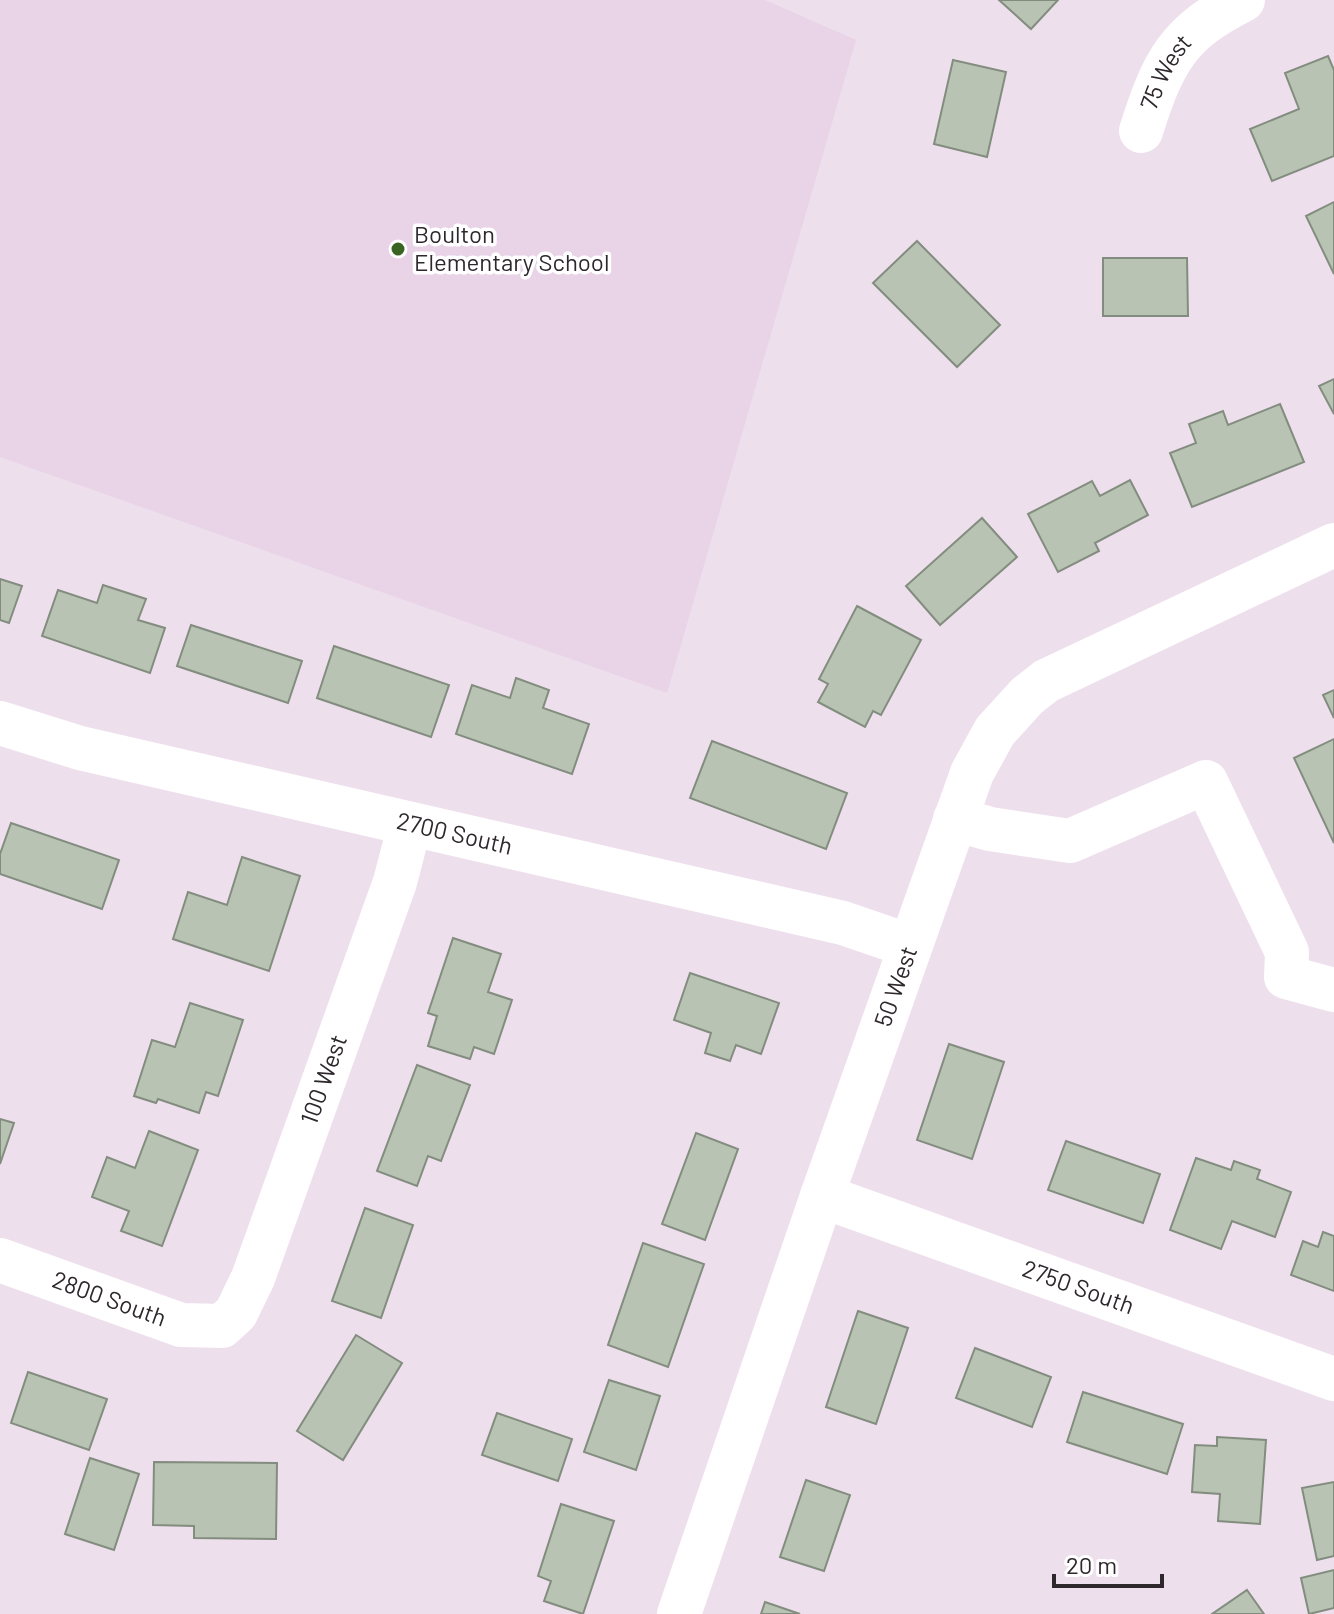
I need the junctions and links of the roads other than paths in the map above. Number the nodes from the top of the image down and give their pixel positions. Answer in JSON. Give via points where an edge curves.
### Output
{"nodes":[{"id":1,"x":1243,"y":0,"type":"edge"},
{"id":2,"x":1141,"y":131,"type":"dead end"},
{"id":3,"x":1334,"y":545,"type":"edge"},
{"id":4,"x":0,"y":723,"type":"edge"},
{"id":5,"x":955,"y":819,"type":"junction"},
{"id":6,"x":410,"y":824,"type":"junction"},
{"id":7,"x":910,"y":946,"type":"junction"},
{"id":8,"x":1334,"y":990,"type":"edge"},
{"id":9,"x":822,"y":1196,"type":"junction"},
{"id":10,"x":0,"y":1260,"type":"edge"},
{"id":11,"x":222,"y":1326,"type":"joint"},
{"id":12,"x":1334,"y":1379,"type":"edge"},
{"id":13,"x":679,"y":1614,"type":"edge"}],
"edges":[{"from":1,"to":2,"type":"street","name":"75 West","via":[[1192,31],[1171,55]]},
{"from":3,"to":5,"type":"street","name":"50 West","via":[[1046,681],[995,731]]},
{"from":4,"to":6,"type":"street","name":"2700 South","via":[[80,748]]},
{"from":5,"to":7,"type":"street","name":"50 West"},
{"from":5,"to":8,"type":"street","via":[[1070,841],[1206,782],[1287,952],[1286,977]]},
{"from":6,"to":7,"type":"street","name":"2700 South","via":[[843,923]]},
{"from":6,"to":11,"type":"street","name":"100 West","via":[[395,882],[253,1278],[236,1313]]},
{"from":7,"to":9,"type":"street","name":"50 West"},
{"from":9,"to":12,"type":"street","name":"2750 South"},
{"from":9,"to":13,"type":"street","name":"50 West"},
{"from":10,"to":11,"type":"street","name":"2800 South","via":[[171,1322]]}]}
